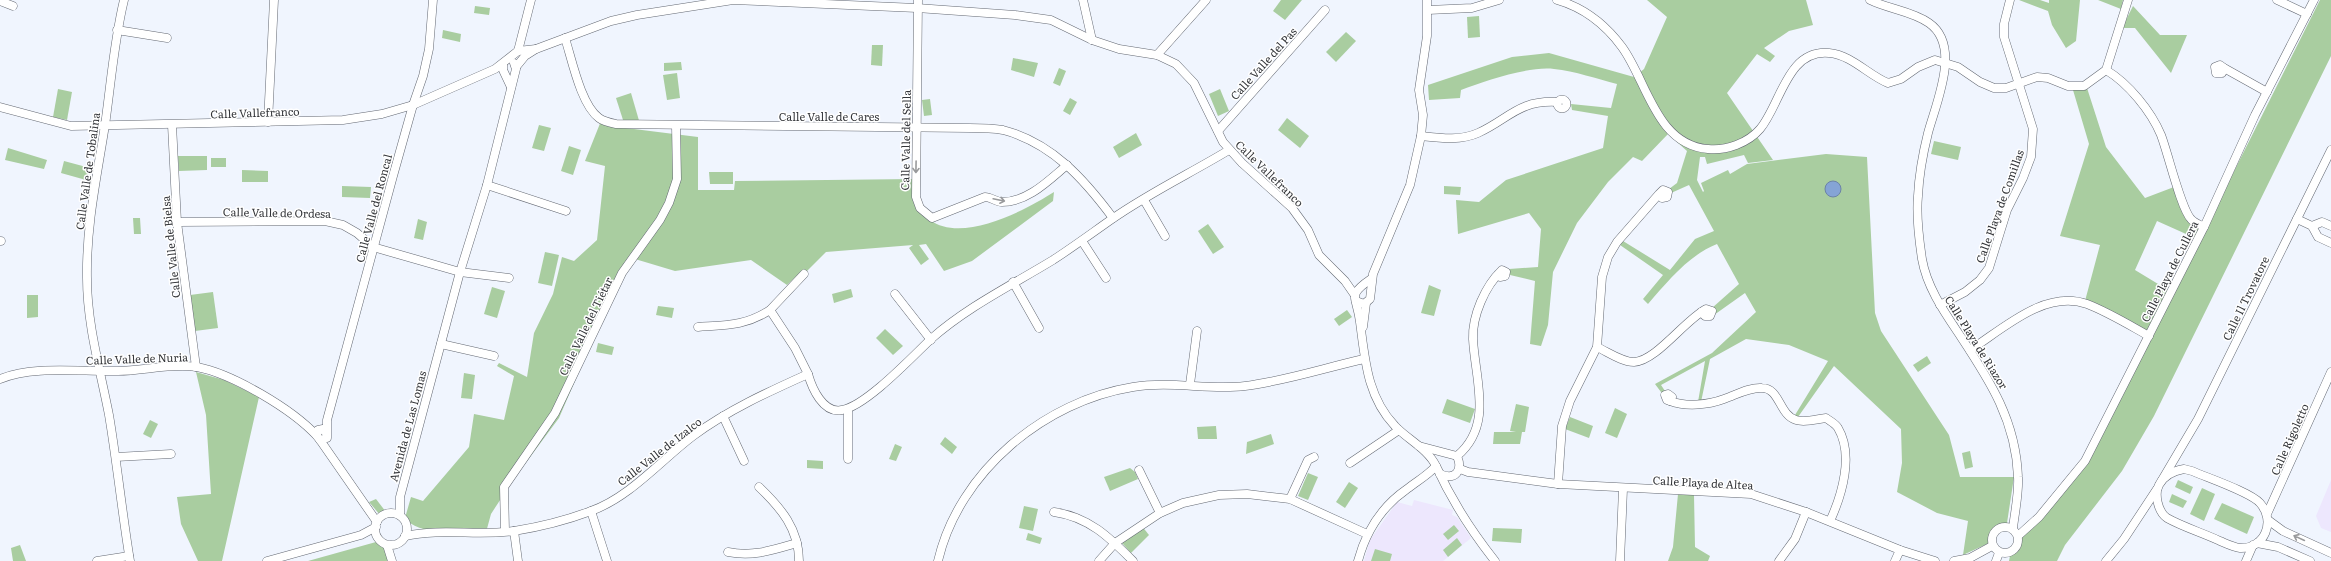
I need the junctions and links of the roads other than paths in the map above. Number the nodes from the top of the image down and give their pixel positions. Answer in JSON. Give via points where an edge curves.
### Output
{"nodes":[{"id":1,"x":124,"y":0,"type":"edge"},
{"id":2,"x":274,"y":0,"type":"edge"},
{"id":3,"x":433,"y":0,"type":"edge"},
{"id":4,"x":531,"y":0,"type":"edge"},
{"id":5,"x":768,"y":0,"type":"edge"},
{"id":6,"x":1083,"y":0,"type":"edge"},
{"id":7,"x":1206,"y":0,"type":"edge"},
{"id":8,"x":1427,"y":0,"type":"edge"},
{"id":9,"x":1499,"y":0,"type":"edge"},
{"id":10,"x":1558,"y":0,"type":"edge"},
{"id":11,"x":1870,"y":0,"type":"edge"},
{"id":12,"x":2010,"y":0,"type":"edge"},
{"id":13,"x":2128,"y":0,"type":"edge"},
{"id":14,"x":2277,"y":0,"type":"edge"},
{"id":15,"x":2314,"y":0,"type":"edge"},
{"id":16,"x":0,"y":1,"type":"edge"},
{"id":17,"x":918,"y":4,"type":"edge"},
{"id":18,"x":13,"y":6,"type":"dead end"},
{"id":19,"x":1325,"y":10,"type":"dead end"},
{"id":20,"x":1428,"y":10,"type":"junction"},
{"id":21,"x":2307,"y":14,"type":"junction"},
{"id":22,"x":117,"y":30,"type":"junction"},
{"id":23,"x":167,"y":38,"type":"dead end"},
{"id":24,"x":565,"y":38,"type":"junction"},
{"id":25,"x":1092,"y":40,"type":"junction"},
{"id":26,"x":523,"y":52,"type":"junction"},
{"id":27,"x":1157,"y":55,"type":"junction"},
{"id":28,"x":505,"y":62,"type":"junction"},
{"id":29,"x":1946,"y":64,"type":"junction"},
{"id":30,"x":516,"y":68,"type":"junction"},
{"id":31,"x":2224,"y":68,"type":"dead end"},
{"id":32,"x":2106,"y":70,"type":"junction"},
{"id":33,"x":506,"y":74,"type":"junction"},
{"id":34,"x":2018,"y":83,"type":"junction"},
{"id":35,"x":511,"y":88,"type":"junction"},
{"id":36,"x":2267,"y":92,"type":"junction"},
{"id":37,"x":1557,"y":102,"type":"dead end"},
{"id":38,"x":413,"y":105,"type":"junction"},
{"id":39,"x":0,"y":107,"type":"edge"},
{"id":40,"x":268,"y":122,"type":"junction"},
{"id":41,"x":105,"y":125,"type":"junction"},
{"id":42,"x":172,"y":125,"type":"junction"},
{"id":43,"x":676,"y":126,"type":"junction"},
{"id":44,"x":917,"y":128,"type":"junction"},
{"id":45,"x":1218,"y":131,"type":"junction"},
{"id":46,"x":1421,"y":136,"type":"junction"},
{"id":47,"x":1229,"y":150,"type":"junction"},
{"id":48,"x":2331,"y":150,"type":"edge"},
{"id":49,"x":1067,"y":165,"type":"junction"},
{"id":50,"x":487,"y":185,"type":"junction"},
{"id":51,"x":1659,"y":194,"type":"dead end"},
{"id":52,"x":1144,"y":200,"type":"junction"},
{"id":53,"x":566,"y":211,"type":"dead end"},
{"id":54,"x":1113,"y":218,"type":"junction"},
{"id":55,"x":2297,"y":218,"type":"junction"},
{"id":56,"x":177,"y":222,"type":"junction"},
{"id":57,"x":2312,"y":226,"type":"junction"},
{"id":58,"x":2331,"y":226,"type":"edge"},
{"id":59,"x":2204,"y":227,"type":"junction"},
{"id":60,"x":1165,"y":236,"type":"dead end"},
{"id":61,"x":1082,"y":241,"type":"junction"},
{"id":62,"x":2331,"y":243,"type":"edge"},
{"id":63,"x":373,"y":247,"type":"junction"},
{"id":64,"x":460,"y":272,"type":"junction"},
{"id":65,"x":804,"y":274,"type":"dead end"},
{"id":66,"x":1498,"y":274,"type":"dead end"},
{"id":67,"x":509,"y":278,"type":"dead end"},
{"id":68,"x":1106,"y":278,"type":"dead end"},
{"id":69,"x":1371,"y":279,"type":"junction"},
{"id":70,"x":1013,"y":282,"type":"junction"},
{"id":71,"x":1370,"y":290,"type":"junction"},
{"id":72,"x":1357,"y":292,"type":"junction"},
{"id":73,"x":895,"y":294,"type":"dead end"},
{"id":74,"x":1366,"y":303,"type":"junction"},
{"id":75,"x":1940,"y":305,"type":"junction"},
{"id":76,"x":770,"y":310,"type":"junction"},
{"id":77,"x":1701,"y":312,"type":"dead end"},
{"id":78,"x":698,"y":327,"type":"dead end"},
{"id":79,"x":1039,"y":328,"type":"dead end"},
{"id":80,"x":1197,"y":331,"type":"dead end"},
{"id":81,"x":2149,"y":336,"type":"junction"},
{"id":82,"x":930,"y":340,"type":"junction"},
{"id":83,"x":1362,"y":342,"type":"junction"},
{"id":84,"x":441,"y":344,"type":"junction"},
{"id":85,"x":1597,"y":347,"type":"junction"},
{"id":86,"x":1970,"y":350,"type":"junction"},
{"id":87,"x":494,"y":356,"type":"dead end"},
{"id":88,"x":1364,"y":359,"type":"junction"},
{"id":89,"x":196,"y":367,"type":"junction"},
{"id":90,"x":100,"y":370,"type":"junction"},
{"id":91,"x":2331,"y":372,"type":"edge"},
{"id":92,"x":808,"y":374,"type":"junction"},
{"id":93,"x":0,"y":380,"type":"edge"},
{"id":94,"x":1190,"y":384,"type":"junction"},
{"id":95,"x":1670,"y":402,"type":"dead end"},
{"id":96,"x":848,"y":409,"type":"junction"},
{"id":97,"x":723,"y":416,"type":"junction"},
{"id":98,"x":1399,"y":430,"type":"junction"},
{"id":99,"x":321,"y":434,"type":"junction"},
{"id":100,"x":1419,"y":446,"type":"junction"},
{"id":101,"x":1443,"y":453,"type":"junction"},
{"id":102,"x":171,"y":454,"type":"dead end"},
{"id":103,"x":1457,"y":456,"type":"junction"},
{"id":104,"x":2178,"y":456,"type":"junction"},
{"id":105,"x":116,"y":457,"type":"junction"},
{"id":106,"x":1314,"y":457,"type":"dead end"},
{"id":107,"x":848,"y":459,"type":"dead end"},
{"id":108,"x":744,"y":461,"type":"dead end"},
{"id":109,"x":1350,"y":463,"type":"dead end"},
{"id":110,"x":1460,"y":469,"type":"junction"},
{"id":111,"x":2184,"y":469,"type":"junction"},
{"id":112,"x":1139,"y":470,"type":"dead end"},
{"id":113,"x":1438,"y":470,"type":"junction"},
{"id":114,"x":1451,"y":476,"type":"junction"},
{"id":115,"x":2162,"y":480,"type":"junction"},
{"id":116,"x":1558,"y":484,"type":"junction"},
{"id":117,"x":759,"y":487,"type":"dead end"},
{"id":118,"x":1623,"y":489,"type":"junction"},
{"id":119,"x":2157,"y":489,"type":"junction"},
{"id":120,"x":2274,"y":499,"type":"junction"},
{"id":121,"x":1290,"y":500,"type":"junction"},
{"id":122,"x":1456,"y":502,"type":"junction"},
{"id":123,"x":2261,"y":504,"type":"junction"},
{"id":124,"x":371,"y":511,"type":"junction"},
{"id":125,"x":591,"y":511,"type":"junction"},
{"id":126,"x":2144,"y":511,"type":"junction"},
{"id":127,"x":1054,"y":512,"type":"dead end"},
{"id":128,"x":1806,"y":512,"type":"junction"},
{"id":129,"x":1160,"y":513,"type":"junction"},
{"id":130,"x":396,"y":514,"type":"junction"},
{"id":131,"x":2164,"y":514,"type":"junction"},
{"id":132,"x":384,"y":516,"type":"junction"},
{"id":133,"x":2268,"y":517,"type":"junction"},
{"id":134,"x":1830,"y":521,"type":"junction"},
{"id":135,"x":406,"y":524,"type":"junction"},
{"id":136,"x":377,"y":528,"type":"junction"},
{"id":137,"x":2013,"y":528,"type":"junction"},
{"id":138,"x":504,"y":531,"type":"junction"},
{"id":139,"x":514,"y":531,"type":"junction"},
{"id":140,"x":420,"y":532,"type":"junction"},
{"id":141,"x":1367,"y":534,"type":"junction"},
{"id":142,"x":2019,"y":535,"type":"junction"},
{"id":143,"x":405,"y":536,"type":"junction"},
{"id":144,"x":797,"y":543,"type":"junction"},
{"id":145,"x":1114,"y":543,"type":"junction"},
{"id":146,"x":2255,"y":544,"type":"junction"},
{"id":147,"x":387,"y":545,"type":"junction"},
{"id":148,"x":396,"y":545,"type":"junction"},
{"id":149,"x":1992,"y":546,"type":"junction"},
{"id":150,"x":2241,"y":548,"type":"junction"},
{"id":151,"x":1900,"y":550,"type":"junction"},
{"id":152,"x":728,"y":552,"type":"dead end"},
{"id":153,"x":2331,"y":553,"type":"edge"},
{"id":154,"x":2001,"y":557,"type":"edge"},
{"id":155,"x":130,"y":558,"type":"edge"},
{"id":156,"x":392,"y":560,"type":"edge"},
{"id":157,"x":2247,"y":560,"type":"edge"},
{"id":158,"x":97,"y":561,"type":"edge"},
{"id":159,"x":267,"y":561,"type":"edge"},
{"id":160,"x":518,"y":561,"type":"edge"},
{"id":161,"x":607,"y":561,"type":"edge"},
{"id":162,"x":799,"y":561,"type":"edge"},
{"id":163,"x":938,"y":561,"type":"edge"},
{"id":164,"x":1099,"y":561,"type":"edge"},
{"id":165,"x":1133,"y":561,"type":"edge"},
{"id":166,"x":1358,"y":561,"type":"edge"},
{"id":167,"x":1495,"y":561,"type":"edge"},
{"id":168,"x":1620,"y":561,"type":"edge"},
{"id":169,"x":1779,"y":561,"type":"edge"},
{"id":170,"x":1894,"y":561,"type":"edge"},
{"id":171,"x":1935,"y":561,"type":"edge"},
{"id":172,"x":1954,"y":561,"type":"edge"},
{"id":173,"x":2106,"y":561,"type":"edge"},
{"id":174,"x":2310,"y":561,"type":"edge"}],
"edges":[{"from":1,"to":22,"type":"street","name":"Calle Valle de Tobalina"},
{"from":2,"to":40,"type":"street"},
{"from":3,"to":38,"type":"street","name":"Calle Valle del Roncal","via":[[424,76]]},
{"from":4,"to":26,"type":"street","via":[[522,40]]},
{"from":5,"to":17,"type":"street","name":"Calle Vallefranco"},
{"from":5,"to":24,"type":"street","name":"Calle Vallefranco","via":[[734,0],[637,14]]},
{"from":6,"to":25,"type":"street"},
{"from":7,"to":27,"type":"street"},
{"from":8,"to":20,"type":"street"},
{"from":9,"to":20,"type":"street","via":[[1472,8]]},
{"from":10,"to":29,"type":"street","via":[[1598,19],[1623,48],[1664,123],[1682,140],[1707,149],[1722,149],[1737,144],[1760,129],[1786,81],[1800,64],[1814,53],[1830,53],[1843,57],[1888,83],[1901,79],[1934,60]]},
{"from":11,"to":29,"type":"street","name":"Calle Playa de Riazor","via":[[1929,23],[1945,46]]},
{"from":12,"to":34,"type":"street","name":"Calle Playa de Comillas","via":[[2004,36]]},
{"from":13,"to":32,"type":"street"},
{"from":14,"to":21,"type":"street"},
{"from":15,"to":21,"type":"street","name":"Calle Playa de Cullera"},
{"from":16,"to":18,"type":"street"},
{"from":17,"to":25,"type":"street","name":"Calle Vallefranco","via":[[1051,20]]},
{"from":17,"to":44,"type":"street","name":"Calle Valle del Sella"},
{"from":19,"to":45,"type":"street","name":"Calle Valle del Pas"},
{"from":20,"to":46,"type":"street","via":[[1428,36],[1419,90],[1423,115]]},
{"from":21,"to":36,"type":"street","name":"Calle Playa de Cullera"},
{"from":22,"to":23,"type":"street"},
{"from":22,"to":41,"type":"street","name":"Calle Valle de Tobalina"},
{"from":24,"to":26,"type":"street","name":"Calle Vallefranco","via":[[536,50]]},
{"from":24,"to":43,"type":"street","name":"Calle Valle de Cares","via":[[582,91],[590,109],[599,119],[616,124]]},
{"from":25,"to":27,"type":"street","name":"Calle Vallefranco","via":[[1119,49]]},
{"from":26,"to":28,"type":"street","name":"Calle Vallefranco"},
{"from":26,"to":30,"type":"street","name":"Calle Vallefranco"},
{"from":27,"to":45,"type":"street","name":"Calle Vallefranco","via":[[1176,64],[1194,83]]},
{"from":28,"to":30,"type":"street","via":[[513,62]]},
{"from":28,"to":33,"type":"street","via":[[503,70]]},
{"from":28,"to":38,"type":"street","name":"Calle Vallefranco","via":[[495,69]]},
{"from":29,"to":34,"type":"street","via":[[1958,67],[1994,88],[2006,88]]},
{"from":29,"to":75,"type":"street","name":"Calle Playa de Riazor","via":[[1928,135],[1917,196],[1922,259]]},
{"from":30,"to":33,"type":"street","via":[[512,74]]},
{"from":30,"to":35,"type":"street","name":"Avenida de Las Lomas"},
{"from":31,"to":36,"type":"street"},
{"from":32,"to":34,"type":"street","via":[[2084,86],[2068,86],[2048,78],[2037,77]]},
{"from":32,"to":59,"type":"street","via":[[2120,79],[2160,133],[2181,199],[2191,220]]},
{"from":33,"to":35,"type":"street"},
{"from":34,"to":75,"type":"street","name":"Calle Playa de Comillas","via":[[2033,129],[2031,157],[2007,210],[1989,268],[1980,280],[1965,292]]},
{"from":35,"to":50,"type":"street","name":"Avenida de Las Lomas"},
{"from":36,"to":59,"type":"street","name":"Calle Playa de Cullera"},
{"from":37,"to":46,"type":"street","via":[[1528,105],[1513,111],[1478,133],[1464,137],[1447,139]]},
{"from":38,"to":40,"type":"street","name":"Calle Vallefranco","via":[[382,114],[343,120]]},
{"from":38,"to":63,"type":"street","name":"Calle Valle del Roncal"},
{"from":39,"to":41,"type":"street","name":"Calle Vallefranco","via":[[71,126]]},
{"from":40,"to":42,"type":"street","name":"Calle Vallefranco"},
{"from":41,"to":42,"type":"street","name":"Calle Vallefranco"},
{"from":41,"to":90,"type":"street","name":"Calle Valle de Tobalina","via":[[91,208],[86,278],[92,336]]},
{"from":42,"to":56,"type":"street","name":"Calle Valle de Bielsa"},
{"from":43,"to":44,"type":"street","name":"Calle Valle de Cares"},
{"from":43,"to":138,"type":"street","name":"Calle Valle del Tiétar","via":[[677,179],[669,202],[660,220],[622,273],[555,413],[504,487]]},
{"from":44,"to":49,"type":"street","name":"Calle Valle de Cares","via":[[1002,130],[1052,152]]},
{"from":44,"to":49,"type":"street","name":"Calle Valle del Sella","one_way":true,"via":[[916,197],[920,208],[932,218],[985,197],[1004,202],[1027,195]]},
{"from":45,"to":47,"type":"street","name":"Calle Vallefranco"},
{"from":46,"to":69,"type":"street","via":[[1410,185]]},
{"from":47,"to":52,"type":"street"},
{"from":47,"to":72,"type":"street","name":"Calle Vallefranco","via":[[1292,208],[1308,230],[1319,255]]},
{"from":48,"to":55,"type":"street","name":"Calle Il Trovatore"},
{"from":49,"to":54,"type":"street","name":"Calle Valle de Cares","via":[[1093,190]]},
{"from":50,"to":53,"type":"street"},
{"from":50,"to":64,"type":"street","name":"Avenida de Las Lomas"},
{"from":51,"to":85,"type":"street","via":[[1617,242],[1608,257],[1602,277]]},
{"from":52,"to":54,"type":"street"},
{"from":52,"to":60,"type":"street"},
{"from":54,"to":61,"type":"street"},
{"from":55,"to":57,"type":"street"},
{"from":55,"to":104,"type":"street","name":"Calle Il Trovatore"},
{"from":56,"to":63,"type":"street","name":"Calle Valle de Ordesa","via":[[325,221],[343,225],[356,232]]},
{"from":56,"to":89,"type":"street","name":"Calle Valle de Bielsa"},
{"from":57,"to":58,"type":"street","via":[[2322,222]]},
{"from":57,"to":62,"type":"street","via":[[2318,237]]},
{"from":59,"to":81,"type":"street","name":"Calle Playa de Cullera"},
{"from":61,"to":68,"type":"street"},
{"from":61,"to":70,"type":"street"},
{"from":63,"to":64,"type":"street","name":"Calle Valle de Ordesa"},
{"from":63,"to":99,"type":"street","name":"Calle Valle del Roncal","via":[[327,420]]},
{"from":64,"to":67,"type":"street","name":"Calle Valle de Ordesa"},
{"from":64,"to":84,"type":"street","name":"Avenida de Las Lomas"},
{"from":65,"to":76,"type":"street"},
{"from":66,"to":103,"type":"street","via":[[1486,292],[1477,315],[1473,337],[1481,407],[1473,436],[1467,448]]},
{"from":69,"to":71,"type":"street"},
{"from":69,"to":72,"type":"street"},
{"from":70,"to":79,"type":"street"},
{"from":70,"to":82,"type":"street"},
{"from":71,"to":72,"type":"street","via":[[1365,287]]},
{"from":71,"to":74,"type":"street","via":[[1370,299]]},
{"from":72,"to":74,"type":"street","via":[[1361,304]]},
{"from":72,"to":83,"type":"street"},
{"from":73,"to":82,"type":"street"},
{"from":74,"to":83,"type":"street"},
{"from":75,"to":86,"type":"street","name":"Calle Playa de Riazor"},
{"from":76,"to":78,"type":"street","via":[[756,319],[738,325]]},
{"from":76,"to":92,"type":"street","via":[[795,348]]},
{"from":77,"to":85,"type":"street","via":[[1685,323],[1646,359],[1634,362]]},
{"from":80,"to":94,"type":"street"},
{"from":81,"to":86,"type":"street","via":[[2086,304],[2057,300],[2039,306]]},
{"from":81,"to":142,"type":"street","name":"Calle Playa de Cullera","via":[[2085,461],[2039,518]]},
{"from":82,"to":96,"type":"street","via":[[873,392]]},
{"from":83,"to":88,"type":"street"},
{"from":84,"to":87,"type":"street"},
{"from":84,"to":130,"type":"street","name":"Avenida de Las Lomas"},
{"from":85,"to":116,"type":"street","via":[[1570,401],[1562,426]]},
{"from":86,"to":137,"type":"street","name":"Calle Playa de Riazor","via":[[1996,393],[2010,428],[2018,477]]},
{"from":88,"to":94,"type":"street","via":[[1271,382],[1244,386]]},
{"from":88,"to":98,"type":"street","via":[[1368,380],[1376,398],[1384,413]]},
{"from":89,"to":90,"type":"street","name":"Calle Valle de Nuria"},
{"from":89,"to":99,"type":"street","name":"Calle Valle de Nuria","via":[[227,376]]},
{"from":90,"to":93,"type":"street","name":"Calle Valle de Nuria","via":[[31,372],[12,374]]},
{"from":90,"to":105,"type":"street","name":"Calle Valle de Tobalina"},
{"from":91,"to":120,"type":"street","name":"Calle Rigoletto"},
{"from":92,"to":96,"type":"street","via":[[813,392],[824,404],[840,411]]},
{"from":92,"to":97,"type":"street","name":"Calle Valle de Izalco"},
{"from":94,"to":163,"type":"street","via":[[1133,387],[1095,396],[1037,424],[984,473],[971,490],[954,520]]},
{"from":95,"to":134,"type":"street","via":[[1702,405],[1763,387],[1774,393],[1784,412],[1795,420],[1826,418],[1838,426],[1844,441],[1845,472]]},
{"from":96,"to":107,"type":"street"},
{"from":97,"to":108,"type":"street"},
{"from":97,"to":125,"type":"street","name":"Calle Valle de Izalco","via":[[694,436],[627,491]]},
{"from":98,"to":100,"type":"street"},
{"from":98,"to":109,"type":"street"},
{"from":99,"to":124,"type":"street","via":[[329,451]]},
{"from":100,"to":101,"type":"street"},
{"from":100,"to":113,"type":"street"},
{"from":101,"to":103,"type":"street"},
{"from":101,"to":113,"type":"street","via":[[1438,457]]},
{"from":102,"to":105,"type":"street"},
{"from":103,"to":110,"type":"street"},
{"from":104,"to":111,"type":"street","via":[[2178,464]]},
{"from":104,"to":115,"type":"street","name":"Calle Il Trovatore"},
{"from":105,"to":155,"type":"street","name":"Calle Valle de Tobalina"},
{"from":106,"to":121,"type":"street","via":[[1308,460]]},
{"from":110,"to":114,"type":"street"},
{"from":110,"to":116,"type":"street","name":"Calle Playa de Altea"},
{"from":111,"to":115,"type":"street"},
{"from":111,"to":123,"type":"street","via":[[2252,496]]},
{"from":112,"to":129,"type":"street"},
{"from":113,"to":114,"type":"street"},
{"from":113,"to":122,"type":"street"},
{"from":113,"to":141,"type":"street","via":[[1407,489],[1387,506]]},
{"from":114,"to":122,"type":"street"},
{"from":115,"to":119,"type":"street","name":"Calle Il Trovatore"},
{"from":116,"to":118,"type":"street","name":"Calle Playa de Altea"},
{"from":117,"to":144,"type":"street","via":[[788,519]]},
{"from":118,"to":128,"type":"street","name":"Calle Playa de Altea","via":[[1751,494]]},
{"from":118,"to":168,"type":"street"},
{"from":119,"to":126,"type":"street","name":"Calle Il Trovatore"},
{"from":119,"to":131,"type":"street","via":[[2159,507]]},
{"from":120,"to":123,"type":"street","via":[[2269,504]]},
{"from":120,"to":133,"type":"street","name":"Calle Rigoletto"},
{"from":121,"to":129,"type":"street","via":[[1247,494],[1219,496],[1183,503]]},
{"from":121,"to":141,"type":"street"},
{"from":122,"to":167,"type":"street"},
{"from":123,"to":133,"type":"street"},
{"from":124,"to":132,"type":"street"},
{"from":124,"to":136,"type":"street"},
{"from":125,"to":139,"type":"street","name":"Calle Valle de Izalco"},
{"from":125,"to":161,"type":"street"},
{"from":126,"to":131,"type":"street"},
{"from":126,"to":173,"type":"street","name":"Calle Il Trovatore"},
{"from":127,"to":145,"type":"street","via":[[1088,522]]},
{"from":128,"to":134,"type":"street","name":"Calle Playa de Altea"},
{"from":128,"to":169,"type":"street","via":[[1795,539]]},
{"from":129,"to":145,"type":"street"},
{"from":130,"to":132,"type":"street"},
{"from":130,"to":135,"type":"street"},
{"from":131,"to":150,"type":"street","via":[[2233,547]]},
{"from":132,"to":136,"type":"street"},
{"from":133,"to":146,"type":"street","name":"Calle Rigoletto","via":[[2265,534]]},
{"from":153,"to":133,"type":"street","one_way":true,"via":[[2283,531]]},
{"from":134,"to":151,"type":"street","name":"Calle Playa de Altea"},
{"from":135,"to":140,"type":"street"},
{"from":135,"to":143,"type":"street"},
{"from":136,"to":147,"type":"street","via":[[381,542]]},
{"from":136,"to":159,"type":"street","via":[[361,535]]},
{"from":137,"to":142,"type":"street"},
{"from":137,"to":149,"type":"street","via":[[2004,526],[1993,533]]},
{"from":138,"to":139,"type":"street","name":"Calle Valle de Izalco"},
{"from":138,"to":140,"type":"street","name":"Calle Valle de Izalco"},
{"from":139,"to":160,"type":"street"},
{"from":140,"to":143,"type":"street","name":"Calle Valle de Izalco"},
{"from":141,"to":166,"type":"street"},
{"from":142,"to":154,"type":"street","via":[[2016,548]]},
{"from":143,"to":148,"type":"street"},
{"from":144,"to":152,"type":"street","via":[[745,556]]},
{"from":144,"to":162,"type":"street"},
{"from":145,"to":164,"type":"street"},
{"from":145,"to":165,"type":"street"},
{"from":146,"to":150,"type":"street"},
{"from":146,"to":157,"type":"street"},
{"from":146,"to":174,"type":"street","via":[[2278,547]]},
{"from":147,"to":148,"type":"street"},
{"from":147,"to":156,"type":"street"},
{"from":148,"to":156,"type":"street"},
{"from":149,"to":154,"type":"street"},
{"from":149,"to":172,"type":"street","via":[[1970,558]]},
{"from":150,"to":157,"type":"street","via":[[2247,554]]},
{"from":151,"to":170,"type":"street"},
{"from":151,"to":171,"type":"street","name":"Calle Playa de Altea"},
{"from":155,"to":158,"type":"street","name":"Calle Valle de Tobalina"}]}
